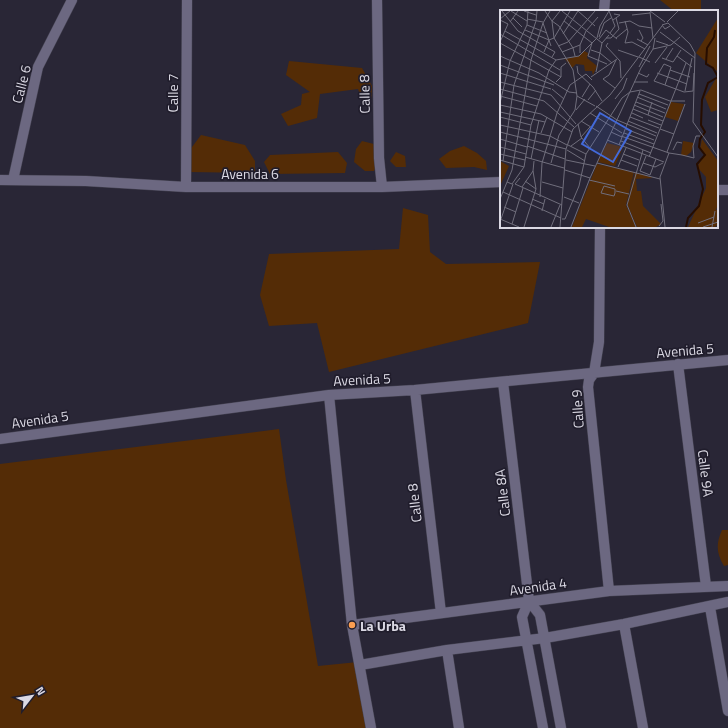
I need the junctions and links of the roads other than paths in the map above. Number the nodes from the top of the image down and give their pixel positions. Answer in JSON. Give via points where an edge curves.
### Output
{"nodes":[{"id":1,"x":72,"y":0,"type":"edge"},
{"id":2,"x":187,"y":0,"type":"edge"},
{"id":3,"x":377,"y":0,"type":"edge"},
{"id":4,"x":605,"y":0,"type":"edge"},
{"id":5,"x":604,"y":10,"type":"edge"},
{"id":6,"x":0,"y":180,"type":"edge"},
{"id":7,"x":13,"y":180,"type":"junction"},
{"id":8,"x":500,"y":182,"type":"edge"},
{"id":9,"x":186,"y":187,"type":"junction"},
{"id":10,"x":382,"y":187,"type":"junction"},
{"id":11,"x":600,"y":228,"type":"edge"},
{"id":12,"x":728,"y":360,"type":"edge"},
{"id":13,"x":678,"y":364,"type":"junction"},
{"id":14,"x":594,"y":373,"type":"junction"},
{"id":15,"x":503,"y":382,"type":"junction"},
{"id":16,"x":415,"y":390,"type":"junction"},
{"id":17,"x":329,"y":395,"type":"junction"},
{"id":18,"x":0,"y":439,"type":"edge"},
{"id":19,"x":706,"y":586,"type":"junction"},
{"id":20,"x":728,"y":586,"type":"edge"},
{"id":21,"x":609,"y":591,"type":"junction"},
{"id":22,"x":529,"y":601,"type":"junction"},
{"id":23,"x":728,"y":602,"type":"edge"},
{"id":24,"x":710,"y":607,"type":"junction"},
{"id":25,"x":441,"y":613,"type":"junction"},
{"id":26,"x":624,"y":624,"type":"junction"},
{"id":27,"x":352,"y":625,"type":"junction"},
{"id":28,"x":545,"y":638,"type":"junction"},
{"id":29,"x":527,"y":639,"type":"junction"},
{"id":30,"x":447,"y":650,"type":"junction"},
{"id":31,"x":360,"y":665,"type":"junction"},
{"id":32,"x":728,"y":711,"type":"edge"},
{"id":33,"x":371,"y":728,"type":"edge"},
{"id":34,"x":459,"y":728,"type":"edge"},
{"id":35,"x":543,"y":728,"type":"edge"},
{"id":36,"x":561,"y":728,"type":"edge"},
{"id":37,"x":643,"y":728,"type":"edge"}],
"edges":[{"from":1,"to":7,"type":"street","name":"Calle 6","via":[[38,67]]},
{"from":2,"to":9,"type":"street","name":"Calle 7"},
{"from":3,"to":10,"type":"street","name":"Calle 8","via":[[379,158]]},
{"from":4,"to":5,"type":"street"},
{"from":6,"to":7,"type":"street","name":"Avenida 6"},
{"from":7,"to":9,"type":"street","name":"Avenida 6"},
{"from":8,"to":10,"type":"street","name":"Avenida 6"},
{"from":9,"to":10,"type":"street","name":"Avenida 6"},
{"from":11,"to":14,"type":"street","name":"Calle 9","via":[[599,342]]},
{"from":12,"to":13,"type":"street","name":"Avenida 5"},
{"from":13,"to":14,"type":"street","name":"Avenida 5"},
{"from":13,"to":19,"type":"street","name":"Calle 9A"},
{"from":14,"to":15,"type":"street","name":"Avenida 5"},
{"from":14,"to":21,"type":"street","name":"Calle 9","via":[[588,387]]},
{"from":15,"to":16,"type":"street","name":"Avenida 5"},
{"from":15,"to":22,"type":"street","name":"Calle 8A"},
{"from":16,"to":17,"type":"street","name":"Avenida 5"},
{"from":16,"to":25,"type":"street","name":"Calle 8"},
{"from":17,"to":18,"type":"street","name":"Avenida 5"},
{"from":17,"to":27,"type":"street"},
{"from":19,"to":20,"type":"street","name":"Avenida 4"},
{"from":19,"to":21,"type":"street","name":"Avenida 4"},
{"from":21,"to":22,"type":"street","name":"Avenida 4"},
{"from":22,"to":25,"type":"street","name":"Avenida 4"},
{"from":22,"to":28,"type":"street","name":"Calle 8A","via":[[540,615]]},
{"from":22,"to":29,"type":"street","name":"Calle 8A","via":[[522,616]]},
{"from":23,"to":24,"type":"street"},
{"from":24,"to":26,"type":"street"},
{"from":24,"to":32,"type":"street"},
{"from":25,"to":27,"type":"street","name":"Avenida 4"},
{"from":26,"to":28,"type":"street"},
{"from":26,"to":37,"type":"street"},
{"from":27,"to":31,"type":"street"},
{"from":28,"to":29,"type":"street"},
{"from":28,"to":36,"type":"street","name":"Calle 8A"},
{"from":29,"to":30,"type":"street"},
{"from":29,"to":35,"type":"street","name":"Calle 8A"},
{"from":30,"to":31,"type":"street"},
{"from":30,"to":34,"type":"street"},
{"from":31,"to":33,"type":"street"}]}
